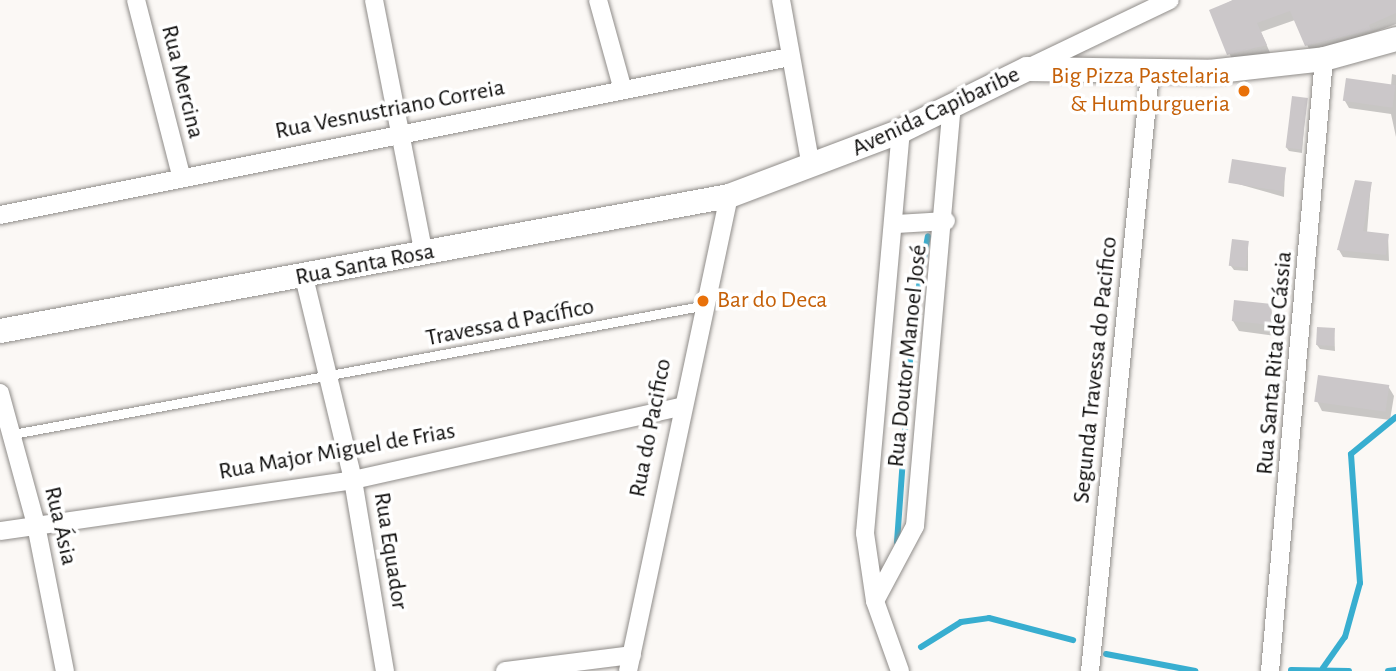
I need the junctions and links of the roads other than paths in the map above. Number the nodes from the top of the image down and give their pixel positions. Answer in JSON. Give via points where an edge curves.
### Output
{"nodes":[{"id":1,"x":136,"y":0,"type":"edge"},
{"id":2,"x":374,"y":0,"type":"edge"},
{"id":3,"x":598,"y":0,"type":"edge"},
{"id":4,"x":781,"y":0,"type":"edge"},
{"id":5,"x":1170,"y":0,"type":"edge"},
{"id":6,"x":1135,"y":7,"type":"edge"},
{"id":7,"x":1396,"y":39,"type":"edge"},
{"id":8,"x":789,"y":57,"type":"junction"},
{"id":9,"x":1324,"y":59,"type":"junction"},
{"id":10,"x":1027,"y":69,"type":"junction"},
{"id":11,"x":1150,"y":74,"type":"junction"},
{"id":12,"x":623,"y":90,"type":"junction"},
{"id":13,"x":952,"y":106,"type":"junction"},
{"id":14,"x":901,"y":131,"type":"junction"},
{"id":15,"x":400,"y":134,"type":"junction"},
{"id":16,"x":811,"y":167,"type":"junction"},
{"id":17,"x":180,"y":175,"type":"junction"},
{"id":18,"x":729,"y":196,"type":"junction"},
{"id":19,"x":0,"y":215,"type":"edge"},
{"id":20,"x":946,"y":221,"type":"junction"},
{"id":21,"x":897,"y":224,"type":"junction"},
{"id":22,"x":424,"y":254,"type":"junction"},
{"id":23,"x":304,"y":277,"type":"junction"},
{"id":24,"x":701,"y":306,"type":"junction"},
{"id":25,"x":0,"y":331,"type":"edge"},
{"id":26,"x":327,"y":378,"type":"junction"},
{"id":27,"x":0,"y":393,"type":"edge"},
{"id":28,"x":680,"y":407,"type":"junction"},
{"id":29,"x":13,"y":433,"type":"junction"},
{"id":30,"x":354,"y":480,"type":"junction"},
{"id":31,"x":36,"y":525,"type":"junction"},
{"id":32,"x":0,"y":531,"type":"edge"},
{"id":33,"x":876,"y":601,"type":"junction"},
{"id":34,"x":630,"y":663,"type":"edge"},
{"id":35,"x":65,"y":671,"type":"edge"},
{"id":36,"x":385,"y":671,"type":"edge"},
{"id":37,"x":505,"y":671,"type":"edge"},
{"id":38,"x":900,"y":671,"type":"edge"},
{"id":39,"x":1090,"y":671,"type":"edge"},
{"id":40,"x":1270,"y":671,"type":"edge"}],
"edges":[{"from":1,"to":17,"type":"street","name":"Rua Mercina"},
{"from":2,"to":15,"type":"street"},
{"from":3,"to":12,"type":"street"},
{"from":4,"to":8,"type":"street"},
{"from":5,"to":6,"type":"street"},
{"from":6,"to":10,"type":"street"},
{"from":7,"to":9,"type":"street","name":"Avenida Capibaribe"},
{"from":8,"to":12,"type":"street","name":"Rua Vesnustriano Correia"},
{"from":8,"to":16,"type":"street"},
{"from":9,"to":11,"type":"street","name":"Avenida Capibaribe"},
{"from":9,"to":40,"type":"street","name":"Rua Santa Rita de Cássia"},
{"from":10,"to":11,"type":"street","name":"Avenida Capibaribe"},
{"from":10,"to":13,"type":"street","name":"Avenida Capibaribe"},
{"from":11,"to":39,"type":"street","name":"Segunda Travessa do Pacifico"},
{"from":12,"to":15,"type":"street","name":"Rua Vesnustriano Correia"},
{"from":13,"to":14,"type":"street","name":"Avenida Capibaribe"},
{"from":13,"to":20,"type":"street","name":"Rua Doutor Manoel José"},
{"from":14,"to":16,"type":"street","name":"Avenida Capibaribe"},
{"from":14,"to":21,"type":"street","name":"Rua Doutor Manoel José"},
{"from":15,"to":17,"type":"street","name":"Rua Vesnustriano Correia"},
{"from":15,"to":22,"type":"street"},
{"from":16,"to":18,"type":"street","name":"Avenida Capibaribe"},
{"from":17,"to":19,"type":"street","name":"Rua Vesnustriano Correia"},
{"from":18,"to":22,"type":"street","name":"Rua Santa Rosa"},
{"from":18,"to":24,"type":"street","name":"Rua do Pacifico"},
{"from":20,"to":21,"type":"street"},
{"from":20,"to":33,"type":"street","name":"Rua Doutor Manoel José","via":[[915,526]]},
{"from":21,"to":33,"type":"street","name":"Rua Doutor Manoel José","via":[[865,533]]},
{"from":22,"to":23,"type":"street","name":"Rua Santa Rosa"},
{"from":23,"to":25,"type":"street","name":"Rua Santa Rosa"},
{"from":23,"to":26,"type":"street","name":"Rua Equador"},
{"from":24,"to":26,"type":"lane","name":"Travessa d Pacífico"},
{"from":24,"to":28,"type":"street","name":"Rua do Pacifico"},
{"from":26,"to":29,"type":"lane","name":"Travessa d Pacífico"},
{"from":26,"to":30,"type":"street","name":"Rua Equador"},
{"from":27,"to":29,"type":"street","name":"Rua Ásia"},
{"from":28,"to":30,"type":"street","name":"Rua Major Miguel de Frias"},
{"from":28,"to":34,"type":"street","name":"Rua do Pacifico"},
{"from":29,"to":31,"type":"street","name":"Rua Ásia"},
{"from":30,"to":31,"type":"street","name":"Rua Major Miguel de Frias"},
{"from":30,"to":36,"type":"street","name":"Rua Equador"},
{"from":31,"to":32,"type":"street","name":"Rua Major Miguel de Frias"},
{"from":31,"to":35,"type":"street","name":"Rua Ásia"},
{"from":33,"to":38,"type":"street","name":"Rua Doutor Manoel José"},
{"from":34,"to":37,"type":"street"}]}
